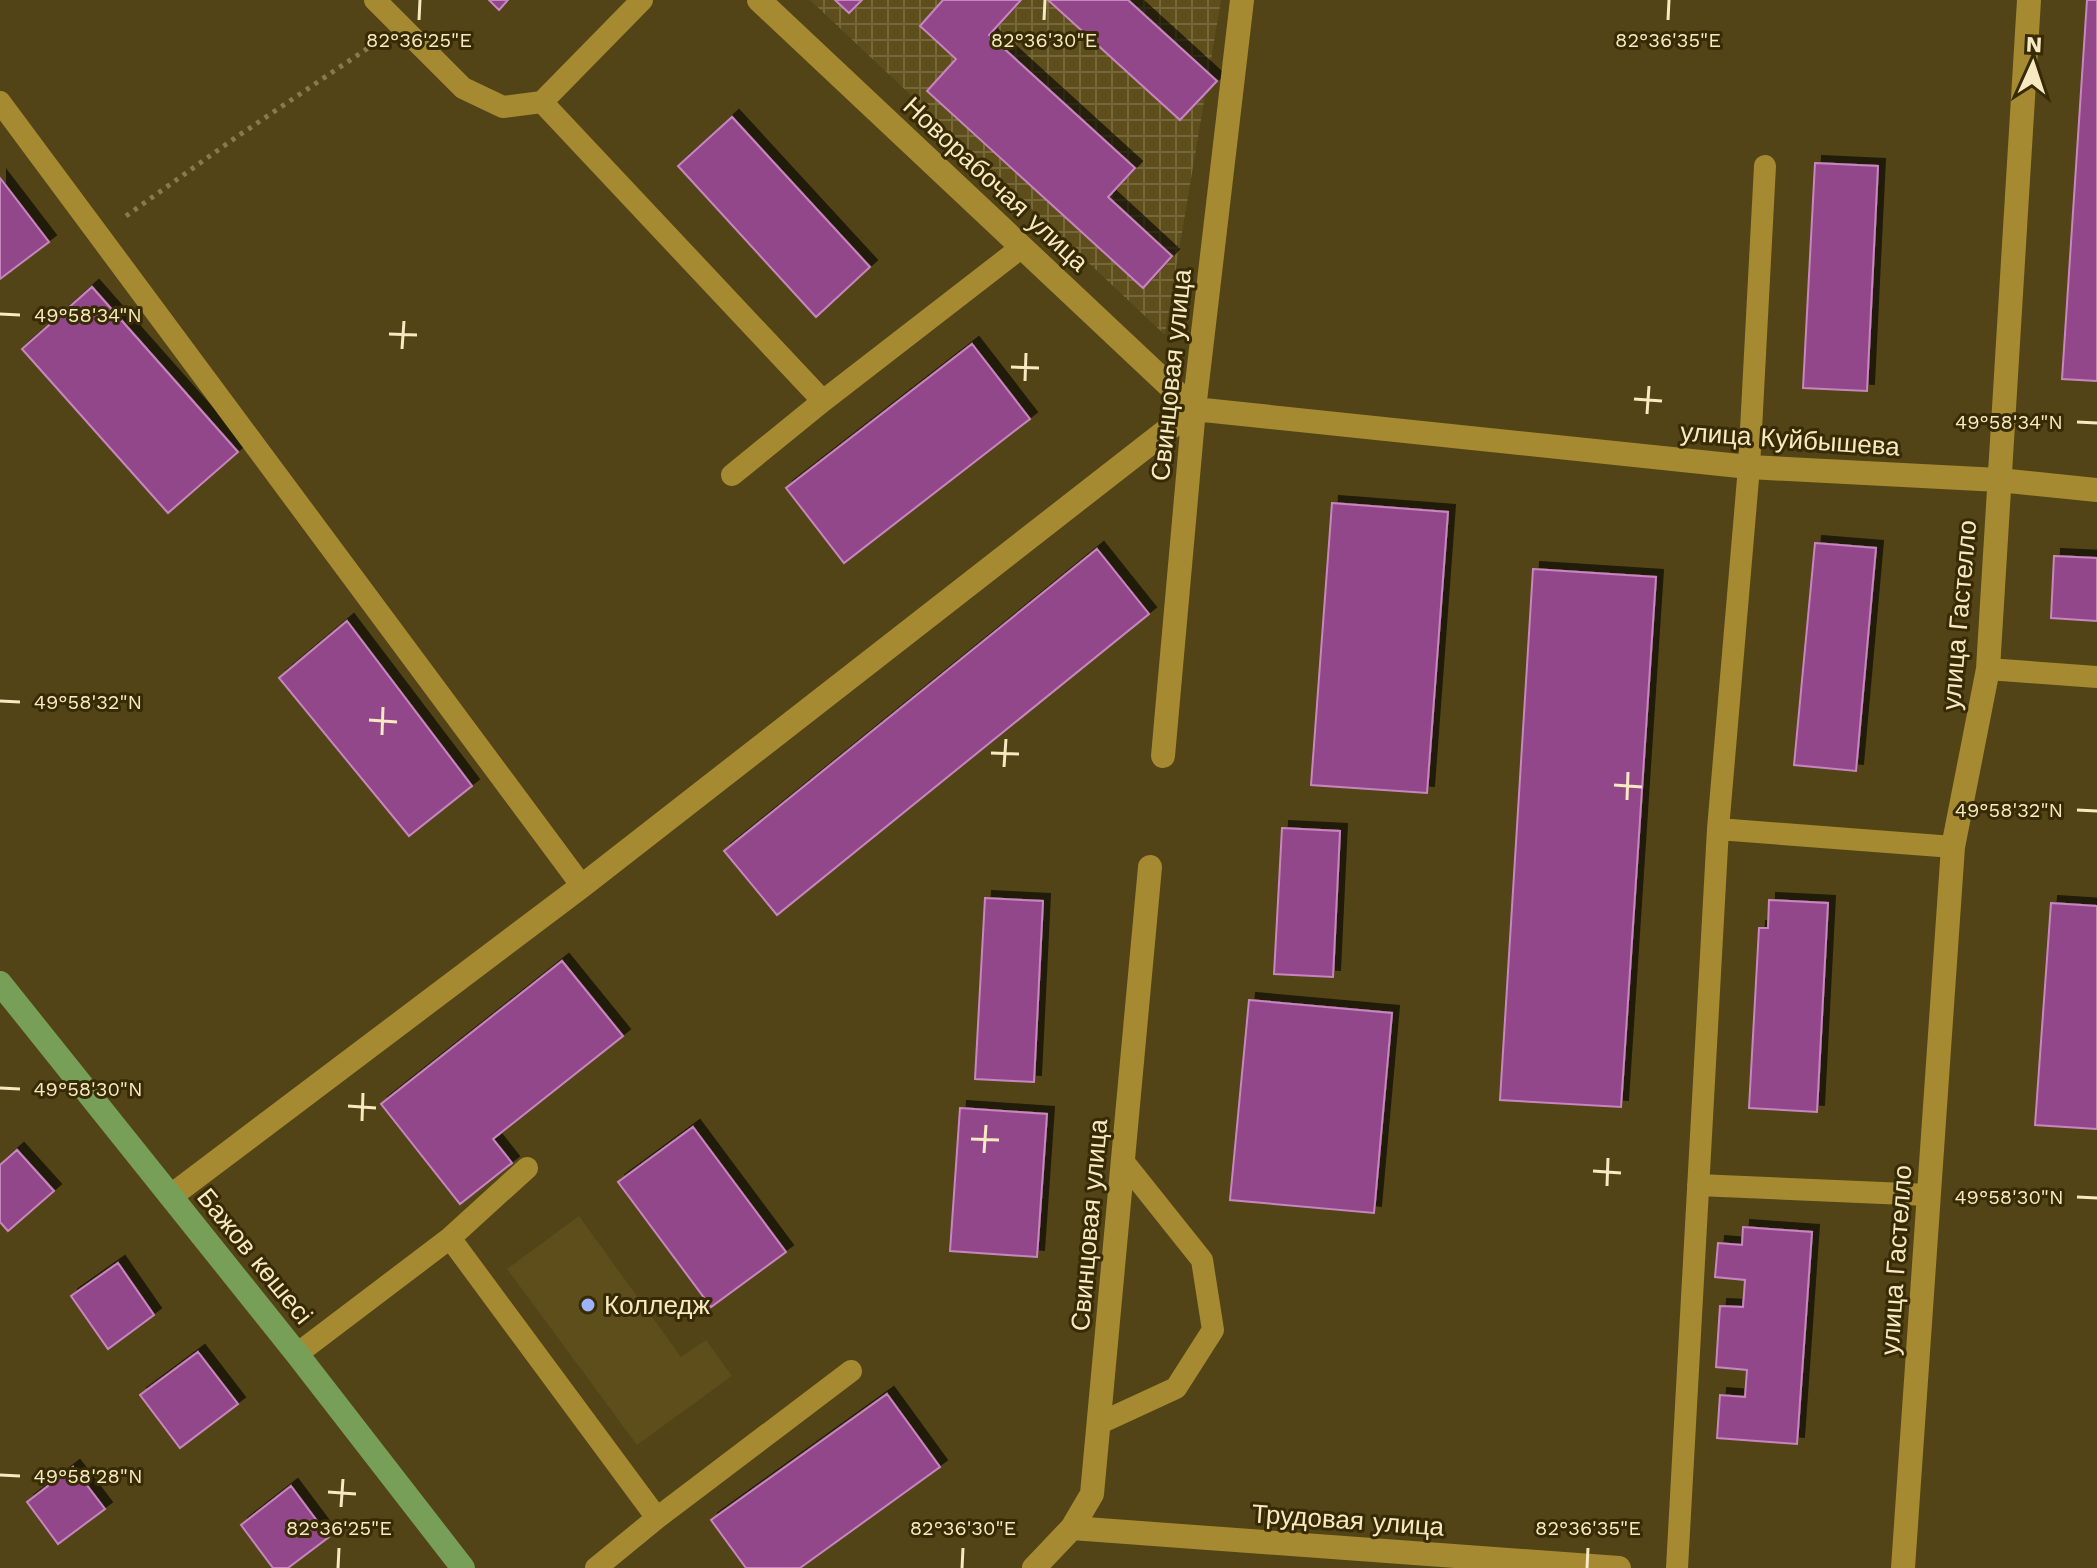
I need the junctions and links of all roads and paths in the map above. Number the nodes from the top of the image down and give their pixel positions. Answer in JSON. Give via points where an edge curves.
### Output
{"nodes":[{"id":1,"x":375,"y":0,"type":"edge"},
{"id":2,"x":642,"y":0,"type":"edge"},
{"id":3,"x":759,"y":0,"type":"edge"},
{"id":4,"x":1242,"y":0,"type":"edge"},
{"id":5,"x":2029,"y":0,"type":"edge"},
{"id":6,"x":401,"y":26,"type":"junction"},
{"id":7,"x":0,"y":102,"type":"edge"},
{"id":8,"x":542,"y":102,"type":"junction"},
{"id":9,"x":1765,"y":166,"type":"dead end"},
{"id":10,"x":99,"y":235,"type":"junction"},
{"id":11,"x":1022,"y":247,"type":"junction"},
{"id":12,"x":823,"y":401,"type":"junction"},
{"id":13,"x":1194,"y":409,"type":"junction"},
{"id":14,"x":1749,"y":467,"type":"junction"},
{"id":15,"x":732,"y":475,"type":"dead end"},
{"id":16,"x":1999,"y":480,"type":"junction"},
{"id":17,"x":2097,"y":490,"type":"edge"},
{"id":18,"x":1988,"y":669,"type":"junction"},
{"id":19,"x":2097,"y":677,"type":"edge"},
{"id":20,"x":1163,"y":756,"type":"dead end"},
{"id":21,"x":1718,"y":829,"type":"junction"},
{"id":22,"x":1953,"y":847,"type":"junction"},
{"id":23,"x":1150,"y":867,"type":"dead end"},
{"id":24,"x":582,"y":886,"type":"junction"},
{"id":25,"x":0,"y":984,"type":"edge"},
{"id":26,"x":1123,"y":1161,"type":"junction"},
{"id":27,"x":527,"y":1168,"type":"dead end"},
{"id":28,"x":1698,"y":1185,"type":"junction"},
{"id":29,"x":1929,"y":1195,"type":"junction"},
{"id":30,"x":171,"y":1196,"type":"junction"},
{"id":31,"x":450,"y":1238,"type":"junction"},
{"id":32,"x":297,"y":1354,"type":"junction"},
{"id":33,"x":851,"y":1371,"type":"dead end"},
{"id":34,"x":1098,"y":1424,"type":"junction"},
{"id":35,"x":657,"y":1518,"type":"junction"},
{"id":36,"x":1072,"y":1528,"type":"junction"},
{"id":37,"x":463,"y":1568,"type":"edge"},
{"id":38,"x":596,"y":1568,"type":"edge"},
{"id":39,"x":1034,"y":1568,"type":"edge"},
{"id":40,"x":1619,"y":1568,"type":"edge"},
{"id":41,"x":1677,"y":1568,"type":"edge"},
{"id":42,"x":1903,"y":1568,"type":"edge"}],
"edges":[{"from":1,"to":6,"type":"lane"},
{"from":2,"to":8,"type":"lane"},
{"from":3,"to":11,"type":"street","name":"Новорабочая улица"},
{"from":4,"to":13,"type":"street","name":"Свинцовая улица"},
{"from":5,"to":16,"type":"street","name":"улица Гастелло"},
{"from":6,"to":8,"type":"lane","via":[[463,88],[503,107]]},
{"from":6,"to":10,"type":"path"},
{"from":7,"to":10,"type":"lane"},
{"from":8,"to":12,"type":"lane"},
{"from":9,"to":14,"type":"lane"},
{"from":10,"to":24,"type":"lane"},
{"from":11,"to":12,"type":"lane"},
{"from":11,"to":13,"type":"street","name":"Новорабочая улица"},
{"from":12,"to":15,"type":"lane"},
{"from":13,"to":14,"type":"street","name":"улица Куйбышева"},
{"from":13,"to":20,"type":"street","name":"Свинцовая улица"},
{"from":13,"to":24,"type":"street"},
{"from":14,"to":16,"type":"street","name":"улица Куйбышева"},
{"from":14,"to":21,"type":"lane"},
{"from":16,"to":17,"type":"street","name":"улица Куйбышева"},
{"from":16,"to":18,"type":"street","name":"улица Гастелло"},
{"from":18,"to":19,"type":"lane"},
{"from":18,"to":22,"type":"street","name":"улица Гастелло"},
{"from":21,"to":22,"type":"lane"},
{"from":21,"to":28,"type":"lane"},
{"from":22,"to":29,"type":"street","name":"улица Гастелло"},
{"from":23,"to":26,"type":"street","name":"Свинцовая улица"},
{"from":24,"to":30,"type":"street"},
{"from":25,"to":30,"type":"main road","name":"Бажов көшесі"},
{"from":26,"to":34,"type":"street","name":"Свинцовая улица"},
{"from":26,"to":34,"type":"lane","via":[[1202,1260],[1213,1330],[1176,1388]]},
{"from":27,"to":31,"type":"lane"},
{"from":28,"to":29,"type":"lane"},
{"from":28,"to":41,"type":"lane"},
{"from":29,"to":42,"type":"street","name":"улица Гастелло"},
{"from":30,"to":32,"type":"main road","name":"Бажов көшесі"},
{"from":31,"to":32,"type":"lane"},
{"from":31,"to":35,"type":"lane"},
{"from":32,"to":37,"type":"main road","name":"Бажов көшесі"},
{"from":33,"to":35,"type":"lane"},
{"from":34,"to":36,"type":"street","name":"Свинцовая улица","via":[[1092,1494]]},
{"from":35,"to":38,"type":"lane"},
{"from":36,"to":39,"type":"street","name":"Свинцовая улица"},
{"from":36,"to":40,"type":"street","name":"Трудовая улица"}]}
